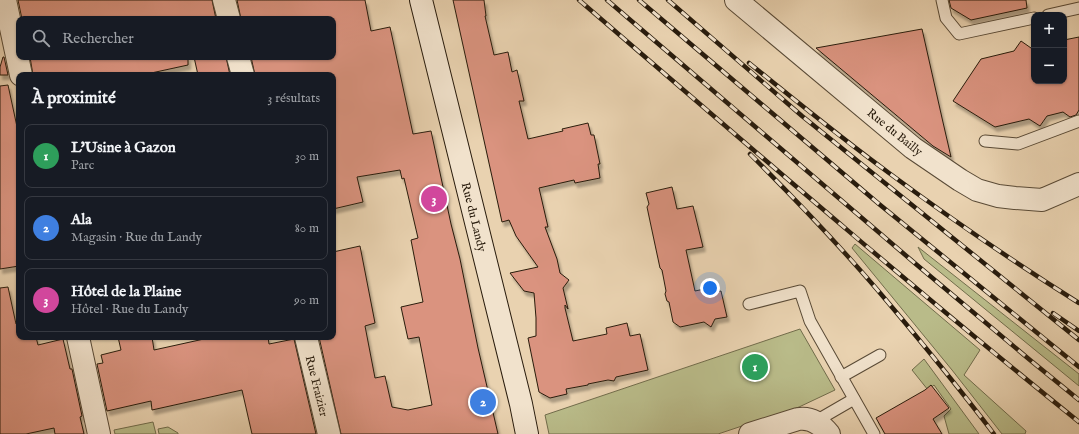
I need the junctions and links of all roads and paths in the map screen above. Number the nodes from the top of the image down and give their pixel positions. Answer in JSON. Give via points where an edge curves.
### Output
{"nodes":[{"id":1,"x":5,"y":0,"type":"edge"},
{"id":2,"x":224,"y":0,"type":"edge"},
{"id":3,"x":421,"y":0,"type":"edge"},
{"id":4,"x":736,"y":0,"type":"edge"},
{"id":5,"x":942,"y":0,"type":"edge"},
{"id":6,"x":1079,"y":8,"type":"edge"},
{"id":7,"x":1061,"y":12,"type":"edge"},
{"id":8,"x":228,"y":16,"type":"edge"},
{"id":9,"x":1031,"y":19,"type":"edge"},
{"id":10,"x":16,"y":52,"type":"edge"},
{"id":11,"x":18,"y":60,"type":"edge"},
{"id":12,"x":239,"y":60,"type":"edge"},
{"id":13,"x":20,"y":72,"type":"edge"},
{"id":14,"x":241,"y":72,"type":"edge"},
{"id":15,"x":1079,"y":121,"type":"edge"},
{"id":16,"x":985,"y":141,"type":"dead end"},
{"id":17,"x":1079,"y":184,"type":"edge"},
{"id":18,"x":749,"y":304,"type":"dead end"},
{"id":19,"x":79,"y":340,"type":"edge"},
{"id":20,"x":307,"y":340,"type":"edge"},
{"id":21,"x":880,"y":355,"type":"dead end"},
{"id":22,"x":841,"y":377,"type":"junction"},
{"id":23,"x":854,"y":399,"type":"junction"},
{"id":24,"x":822,"y":428,"type":"edge"},
{"id":25,"x":100,"y":434,"type":"edge"},
{"id":26,"x":329,"y":434,"type":"edge"},
{"id":27,"x":527,"y":434,"type":"edge"},
{"id":28,"x":750,"y":434,"type":"edge"},
{"id":29,"x":874,"y":434,"type":"edge"}],
"edges":[{"from":1,"to":10,"type":"street"},
{"from":2,"to":8,"type":"street"},
{"from":3,"to":27,"type":"street","name":"Rue du Landy"},
{"from":4,"to":17,"type":"street","name":"Rue du Bailly","via":[[913,148],[977,190],[998,196],[1042,200]]},
{"from":5,"to":9,"type":"lane","via":[[946,18],[959,34]]},
{"from":6,"to":7,"type":"lane"},
{"from":11,"to":13,"type":"street"},
{"from":12,"to":14,"type":"street"},
{"from":15,"to":16,"type":"lane","via":[[1018,144]]},
{"from":18,"to":22,"type":"lane","via":[[800,291],[810,321]]},
{"from":19,"to":25,"type":"street"},
{"from":20,"to":26,"type":"street","name":"Rue Fraizier"},
{"from":21,"to":22,"type":"lane"},
{"from":22,"to":23,"type":"lane"},
{"from":23,"to":24,"type":"lane"},
{"from":23,"to":29,"type":"lane"},
{"from":24,"to":28,"type":"street","via":[[808,419],[798,419]]}]}
